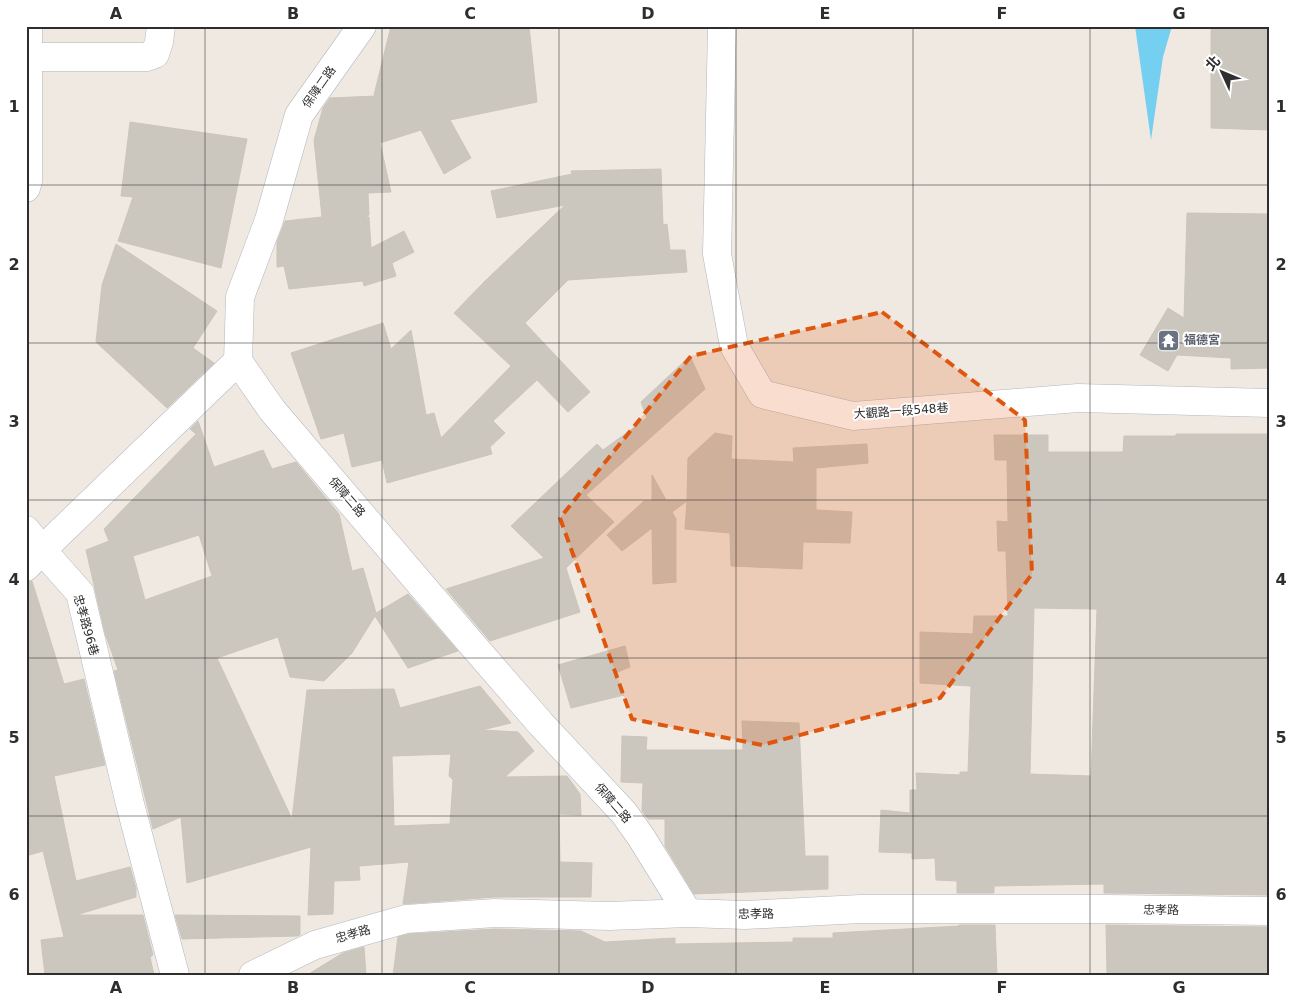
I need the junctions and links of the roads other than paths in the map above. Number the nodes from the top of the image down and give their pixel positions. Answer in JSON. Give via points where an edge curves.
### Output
{"nodes":[{"id":1,"x":28,"y":26,"type":"edge"},
{"id":2,"x":161,"y":26,"type":"edge"},
{"id":3,"x":362,"y":26,"type":"edge"},
{"id":4,"x":722,"y":26,"type":"edge"},
{"id":5,"x":27,"y":57,"type":"edge"},
{"id":6,"x":26,"y":188,"type":"edge"},
{"id":7,"x":238,"y":361,"type":"junction"},
{"id":8,"x":1269,"y":403,"type":"edge"},
{"id":9,"x":32,"y":549,"type":"edge"},
{"id":10,"x":1269,"y":911,"type":"edge"},
{"id":11,"x":688,"y":913,"type":"junction"},
{"id":12,"x":175,"y":975,"type":"edge"},
{"id":13,"x":253,"y":975,"type":"edge"}],
"edges":[{"from":1,"to":5,"type":"street"},
{"from":2,"to":5,"type":"street","via":[[155,54],[147,57]]},
{"from":3,"to":7,"type":"street","name":"保障二路","via":[[299,115],[269,220],[240,297]]},
{"from":4,"to":8,"type":"street","name":"大觀路一段548巷","via":[[717,254],[734,346],[762,394],[853,416],[1078,398]]},
{"from":5,"to":6,"type":"street"},
{"from":7,"to":9,"type":"street","name":"忠孝路96巷"},
{"from":7,"to":11,"type":"street","name":"保障二路","via":[[272,410],[470,642],[624,814]]},
{"from":9,"to":12,"type":"street","name":"忠孝路96巷","via":[[80,593]]},
{"from":10,"to":11,"type":"street","name":"忠孝路","via":[[860,909],[745,915]]},
{"from":11,"to":13,"type":"street","name":"忠孝路","via":[[609,916],[495,913],[406,918],[315,945]]}]}
